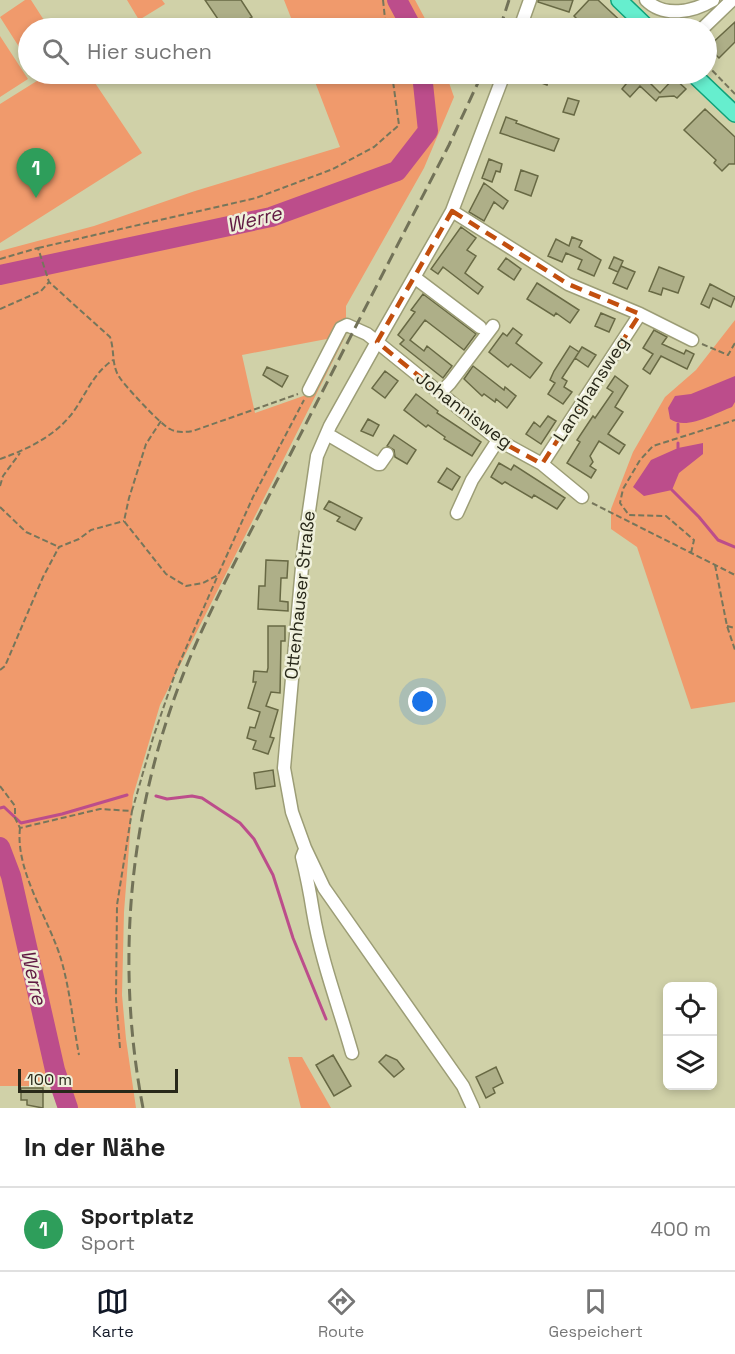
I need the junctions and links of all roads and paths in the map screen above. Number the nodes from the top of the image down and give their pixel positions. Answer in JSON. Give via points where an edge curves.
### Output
{"nodes":[{"id":1,"x":383,"y":0,"type":"edge"},
{"id":2,"x":530,"y":0,"type":"edge"},
{"id":3,"x":619,"y":0,"type":"edge"},
{"id":4,"x":646,"y":0,"type":"edge"},
{"id":5,"x":713,"y":0,"type":"edge"},
{"id":6,"x":732,"y":0,"type":"edge"},
{"id":7,"x":385,"y":18,"type":"edge"},
{"id":8,"x":524,"y":18,"type":"edge"},
{"id":9,"x":638,"y":18,"type":"edge"},
{"id":10,"x":713,"y":18,"type":"edge"},
{"id":11,"x":717,"y":75,"type":"edge"},
{"id":12,"x":393,"y":84,"type":"edge"},
{"id":13,"x":500,"y":84,"type":"edge"},
{"id":14,"x":704,"y":84,"type":"edge"},
{"id":15,"x":735,"y":94,"type":"edge"},
{"id":16,"x":735,"y":114,"type":"edge"},
{"id":17,"x":452,"y":212,"type":"junction"},
{"id":18,"x":38,"y":248,"type":"junction"},
{"id":19,"x":0,"y":259,"type":"edge"},
{"id":20,"x":414,"y":277,"type":"junction"},
{"id":21,"x":49,"y":282,"type":"junction"},
{"id":22,"x":0,"y":309,"type":"edge"},
{"id":23,"x":640,"y":314,"type":"junction"},
{"id":24,"x":692,"y":340,"type":"joint"},
{"id":25,"x":377,"y":342,"type":"junction"},
{"id":26,"x":735,"y":343,"type":"edge"},
{"id":27,"x":113,"y":360,"type":"junction"},
{"id":28,"x":309,"y":390,"type":"junction"},
{"id":29,"x":440,"y":393,"type":"junction"},
{"id":30,"x":735,"y":420,"type":"edge"},
{"id":31,"x":161,"y":421,"type":"junction"},
{"id":32,"x":327,"y":434,"type":"junction"},
{"id":33,"x":498,"y":440,"type":"junction"},
{"id":34,"x":21,"y":452,"type":"junction"},
{"id":35,"x":387,"y":454,"type":"dead end"},
{"id":36,"x":0,"y":459,"type":"edge"},
{"id":37,"x":542,"y":464,"type":"junction"},
{"id":38,"x":0,"y":486,"type":"edge"},
{"id":39,"x":582,"y":497,"type":"joint"},
{"id":40,"x":0,"y":507,"type":"edge"},
{"id":41,"x":457,"y":513,"type":"dead end"},
{"id":42,"x":124,"y":521,"type":"junction"},
{"id":43,"x":59,"y":547,"type":"junction"},
{"id":44,"x":691,"y":554,"type":"junction"},
{"id":45,"x":715,"y":565,"type":"junction"},
{"id":46,"x":218,"y":574,"type":"junction"},
{"id":47,"x":735,"y":574,"type":"edge"},
{"id":48,"x":727,"y":626,"type":"junction"},
{"id":49,"x":735,"y":628,"type":"edge"},
{"id":50,"x":735,"y":650,"type":"edge"},
{"id":51,"x":0,"y":670,"type":"edge"},
{"id":52,"x":0,"y":786,"type":"edge"},
{"id":53,"x":132,"y":811,"type":"junction"},
{"id":54,"x":20,"y":828,"type":"junction"},
{"id":55,"x":305,"y":848,"type":"junction"},
{"id":56,"x":120,"y":1048,"type":"dead end"},
{"id":57,"x":352,"y":1053,"type":"dead end"},
{"id":58,"x":79,"y":1054,"type":"dead end"},
{"id":59,"x":473,"y":1108,"type":"edge"}],
"edges":[{"from":1,"to":7,"type":"path"},
{"from":2,"to":8,"type":"street"},
{"from":3,"to":9,"type":"main road"},
{"from":4,"to":5,"type":"street","via":[[677,12],[699,9]]},
{"from":6,"to":10,"type":"street"},
{"from":11,"to":15,"type":"path"},
{"from":12,"to":18,"type":"path","via":[[399,125],[374,147],[333,169],[256,198]]},
{"from":13,"to":17,"type":"street","name":"Ottenhauser Straße"},
{"from":14,"to":16,"type":"main road"},
{"from":17,"to":20,"type":"street","name":"Ottenhauser Straße"},
{"from":17,"to":23,"type":"street","via":[[568,284]]},
{"from":18,"to":19,"type":"path"},
{"from":18,"to":21,"type":"path"},
{"from":20,"to":25,"type":"street","name":"Ottenhauser Straße"},
{"from":20,"to":29,"type":"street","via":[[486,327]]},
{"from":21,"to":22,"type":"path","via":[[41,291]]},
{"from":21,"to":27,"type":"path","via":[[110,337]]},
{"from":23,"to":24,"type":"street"},
{"from":23,"to":37,"type":"street","name":"Langhansweg"},
{"from":24,"to":26,"type":"path","via":[[728,355]]},
{"from":25,"to":28,"type":"street","name":"Johannisweg","via":[[355,328],[341,328]]},
{"from":25,"to":29,"type":"street","name":"Johannisweg"},
{"from":25,"to":32,"type":"street","name":"Ottenhauser Straße"},
{"from":27,"to":31,"type":"path","via":[[119,378]]},
{"from":27,"to":34,"type":"path","via":[[91,381],[58,430]]},
{"from":28,"to":31,"type":"path","via":[[193,431],[168,429]]},
{"from":28,"to":46,"type":"path"},
{"from":29,"to":33,"type":"street","name":"Johannisweg"},
{"from":30,"to":44,"type":"path","via":[[653,446],[622,489],[620,503],[629,515],[666,516],[694,540]]},
{"from":31,"to":42,"type":"path","via":[[146,444]]},
{"from":32,"to":35,"type":"street","via":[[378,464]]},
{"from":32,"to":55,"type":"street","name":"Ottenhauser Straße","via":[[317,456],[311,488],[284,768],[292,812]]},
{"from":33,"to":37,"type":"street","name":"Johannisweg"},
{"from":33,"to":41,"type":"street","via":[[472,480]]},
{"from":34,"to":36,"type":"path"},
{"from":34,"to":38,"type":"path"},
{"from":37,"to":39,"type":"street","name":"Johannisweg"},
{"from":39,"to":44,"type":"path"},
{"from":40,"to":43,"type":"path","via":[[26,532]]},
{"from":42,"to":43,"type":"path","via":[[91,530]]},
{"from":42,"to":46,"type":"path","via":[[166,574],[186,586],[203,583]]},
{"from":43,"to":51,"type":"path"},
{"from":44,"to":45,"type":"path"},
{"from":45,"to":47,"type":"path"},
{"from":45,"to":48,"type":"path"},
{"from":46,"to":53,"type":"path","via":[[176,671]]},
{"from":48,"to":49,"type":"path"},
{"from":48,"to":50,"type":"path"},
{"from":52,"to":54,"type":"path","via":[[15,806]]},
{"from":53,"to":54,"type":"path","via":[[100,809]]},
{"from":53,"to":56,"type":"path","via":[[117,905]]},
{"from":54,"to":58,"type":"path","via":[[25,867],[61,960]]},
{"from":55,"to":57,"type":"street","via":[[302,857],[313,912]]},
{"from":55,"to":59,"type":"street","name":"Ottenhauser Straße","via":[[324,888],[462,1086]]}]}
